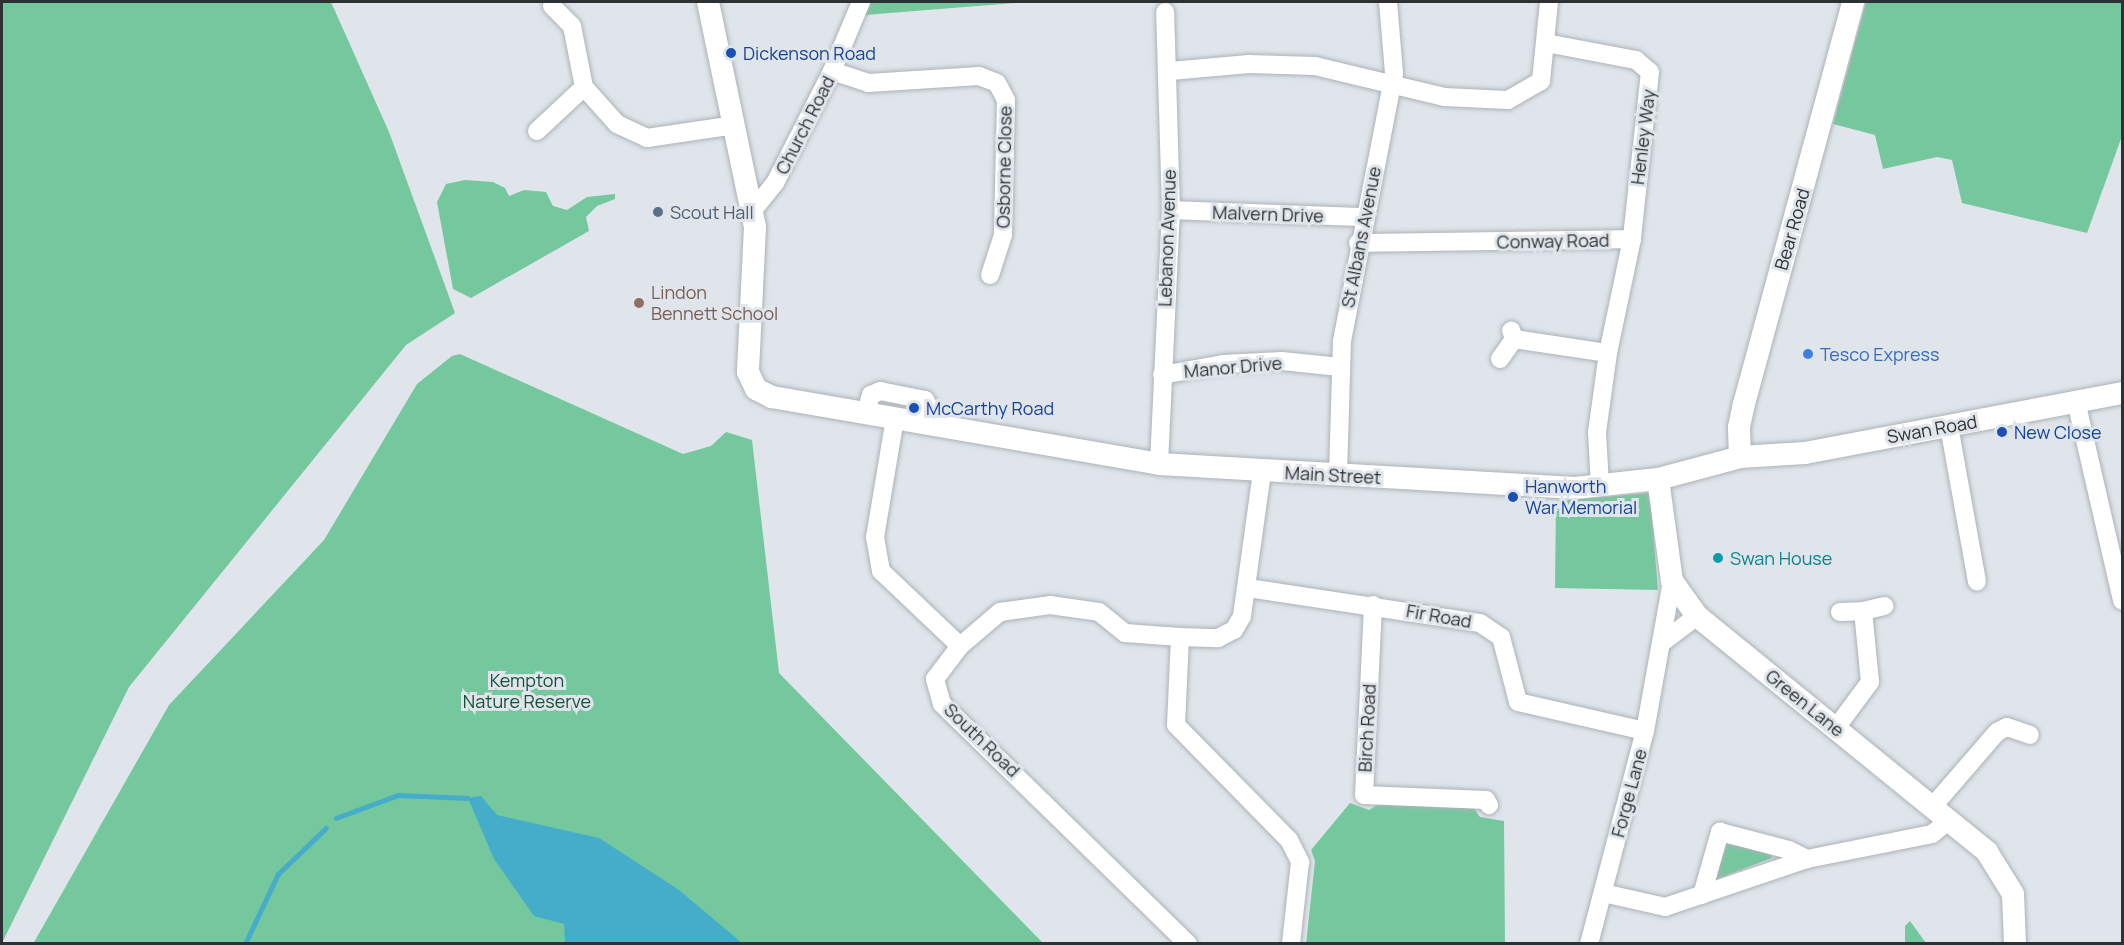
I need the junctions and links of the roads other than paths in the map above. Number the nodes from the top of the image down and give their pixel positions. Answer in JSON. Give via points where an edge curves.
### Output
{"nodes":[{"id":1,"x":708,"y":2,"type":"edge"},
{"id":2,"x":861,"y":2,"type":"edge"},
{"id":3,"x":1388,"y":2,"type":"edge"},
{"id":4,"x":1548,"y":2,"type":"edge"},
{"id":5,"x":1853,"y":2,"type":"edge"},
{"id":6,"x":552,"y":6,"type":"dead end"},
{"id":7,"x":1165,"y":12,"type":"dead end"},
{"id":8,"x":1546,"y":43,"type":"junction"},
{"id":9,"x":832,"y":71,"type":"junction"},
{"id":10,"x":1170,"y":71,"type":"junction"},
{"id":11,"x":584,"y":87,"type":"junction"},
{"id":12,"x":1392,"y":87,"type":"junction"},
{"id":13,"x":735,"y":125,"type":"junction"},
{"id":14,"x":537,"y":131,"type":"dead end"},
{"id":15,"x":753,"y":210,"type":"junction"},
{"id":16,"x":1171,"y":210,"type":"junction"},
{"id":17,"x":1365,"y":218,"type":"junction"},
{"id":18,"x":1632,"y":239,"type":"junction"},
{"id":19,"x":1358,"y":243,"type":"junction"},
{"id":20,"x":990,"y":275,"type":"dead end"},
{"id":21,"x":1608,"y":353,"type":"junction"},
{"id":22,"x":1500,"y":359,"type":"dead end"},
{"id":23,"x":1340,"y":367,"type":"junction"},
{"id":24,"x":1162,"y":375,"type":"junction"},
{"id":25,"x":2122,"y":393,"type":"edge"},
{"id":26,"x":2076,"y":402,"type":"junction"},
{"id":27,"x":866,"y":412,"type":"junction"},
{"id":28,"x":896,"y":418,"type":"junction"},
{"id":29,"x":926,"y":424,"type":"junction"},
{"id":30,"x":1949,"y":426,"type":"junction"},
{"id":31,"x":1740,"y":457,"type":"junction"},
{"id":32,"x":1159,"y":464,"type":"junction"},
{"id":33,"x":1262,"y":472,"type":"junction"},
{"id":34,"x":1338,"y":475,"type":"junction"},
{"id":35,"x":1658,"y":479,"type":"junction"},
{"id":36,"x":1600,"y":486,"type":"junction"},
{"id":37,"x":1672,"y":581,"type":"junction"},
{"id":38,"x":1977,"y":582,"type":"dead end"},
{"id":39,"x":1248,"y":588,"type":"junction"},
{"id":40,"x":2122,"y":601,"type":"edge"},
{"id":41,"x":1373,"y":605,"type":"junction"},
{"id":42,"x":1884,"y":606,"type":"dead end"},
{"id":43,"x":1863,"y":610,"type":"junction"},
{"id":44,"x":1840,"y":612,"type":"dead end"},
{"id":45,"x":1697,"y":616,"type":"junction"},
{"id":46,"x":1180,"y":637,"type":"junction"},
{"id":47,"x":1664,"y":641,"type":"junction"},
{"id":48,"x":960,"y":646,"type":"junction"},
{"id":49,"x":1836,"y":728,"type":"junction"},
{"id":50,"x":1645,"y":731,"type":"junction"},
{"id":51,"x":2030,"y":735,"type":"dead end"},
{"id":52,"x":1489,"y":805,"type":"dead end"},
{"id":53,"x":1941,"y":813,"type":"junction"},
{"id":54,"x":1807,"y":859,"type":"junction"},
{"id":55,"x":1603,"y":894,"type":"junction"},
{"id":56,"x":1702,"y":895,"type":"junction"},
{"id":57,"x":1188,"y":944,"type":"edge"},
{"id":58,"x":1291,"y":944,"type":"edge"},
{"id":59,"x":1589,"y":944,"type":"edge"},
{"id":60,"x":2015,"y":944,"type":"edge"}],
"edges":[{"from":1,"to":13,"type":"street"},
{"from":2,"to":9,"type":"street","name":"Church Road"},
{"from":3,"to":12,"type":"street","name":"St Albans Avenue"},
{"from":4,"to":8,"type":"street"},
{"from":5,"to":31,"type":"street","name":"Bear Road","via":[[1744,404],[1739,427]]},
{"from":6,"to":11,"type":"street","via":[[572,26]]},
{"from":7,"to":10,"type":"street","name":"Lebanon Avenue"},
{"from":8,"to":12,"type":"street","via":[[1541,81],[1508,100],[1444,97]]},
{"from":8,"to":18,"type":"street","name":"Henley Way","via":[[1636,60],[1650,72]]},
{"from":9,"to":15,"type":"street","name":"Church Road","via":[[775,183]]},
{"from":9,"to":20,"type":"street","name":"Osborne Close","via":[[868,83],[979,76],[998,83],[1006,100],[1003,235]]},
{"from":10,"to":12,"type":"street","via":[[1250,64],[1315,66]]},
{"from":10,"to":16,"type":"street","name":"Lebanon Avenue"},
{"from":11,"to":13,"type":"street","via":[[617,124],[647,138]]},
{"from":11,"to":14,"type":"street"},
{"from":12,"to":17,"type":"street","name":"St Albans Avenue"},
{"from":13,"to":15,"type":"street"},
{"from":15,"to":27,"type":"street","name":"Main Street","via":[[750,381],[772,397]]},
{"from":16,"to":17,"type":"street","name":"Malvern Drive"},
{"from":16,"to":24,"type":"street","name":"Lebanon Avenue"},
{"from":17,"to":19,"type":"street","name":"St Albans Avenue"},
{"from":18,"to":19,"type":"street","name":"Conway Road"},
{"from":18,"to":21,"type":"street","name":"Conway Road"},
{"from":19,"to":23,"type":"street","name":"St Albans Avenue"},
{"from":21,"to":22,"type":"street","via":[[1512,334]]},
{"from":21,"to":36,"type":"street","name":"Conway Road","via":[[1597,432]]},
{"from":23,"to":24,"type":"street","name":"Manor Drive","via":[[1282,361],[1223,364]]},
{"from":23,"to":34,"type":"street","name":"St Albans Avenue"},
{"from":24,"to":32,"type":"street","name":"Lebanon Avenue"},
{"from":25,"to":26,"type":"street","name":"Swan Road"},
{"from":26,"to":30,"type":"street","name":"Swan Road"},
{"from":26,"to":40,"type":"street"},
{"from":27,"to":28,"type":"street","name":"Main Street"},
{"from":27,"to":29,"type":"street","via":[[871,395],[880,391],[925,400],[929,407]]},
{"from":28,"to":29,"type":"street","name":"Main Street"},
{"from":28,"to":48,"type":"street","via":[[875,537],[881,571]]},
{"from":29,"to":32,"type":"street","name":"Main Street"},
{"from":30,"to":31,"type":"street","name":"Swan Road","via":[[1780,457]]},
{"from":30,"to":38,"type":"street"},
{"from":31,"to":35,"type":"street","name":"Main Street"},
{"from":32,"to":33,"type":"street","name":"Main Street"},
{"from":33,"to":34,"type":"street","name":"Main Street"},
{"from":33,"to":39,"type":"street","name":"South Road"},
{"from":34,"to":36,"type":"street","name":"Main Street"},
{"from":35,"to":36,"type":"street","name":"Main Street"},
{"from":35,"to":37,"type":"street","name":"Green Lane"},
{"from":37,"to":45,"type":"street","name":"Green Lane"},
{"from":37,"to":47,"type":"street","name":"Forge Lane"},
{"from":39,"to":41,"type":"street","name":"Fir Road"},
{"from":39,"to":46,"type":"street","name":"South Road","via":[[1242,616],[1234,630],[1218,638]]},
{"from":41,"to":50,"type":"street","name":"Fir Road","via":[[1480,623],[1501,636],[1518,702]]},
{"from":41,"to":52,"type":"street","name":"Birch Road","via":[[1364,795],[1486,800]]},
{"from":42,"to":43,"type":"street"},
{"from":43,"to":44,"type":"street"},
{"from":43,"to":49,"type":"street","via":[[1870,682]]},
{"from":45,"to":47,"type":"street"},
{"from":45,"to":49,"type":"street","name":"Green Lane"},
{"from":46,"to":48,"type":"street","name":"South Road","via":[[1125,633],[1099,612],[1050,605],[1000,612]]},
{"from":46,"to":58,"type":"street","via":[[1176,725],[1289,840],[1300,862]]},
{"from":47,"to":50,"type":"street","name":"Forge Lane"},
{"from":48,"to":57,"type":"street","name":"South Road","via":[[935,679],[942,704]]},
{"from":49,"to":53,"type":"street","name":"Green Lane"},
{"from":50,"to":55,"type":"street","name":"Forge Lane"},
{"from":51,"to":53,"type":"street","via":[[2007,727],[1997,732]]},
{"from":53,"to":54,"type":"street","via":[[1932,834]]},
{"from":53,"to":60,"type":"street","name":"Green Lane","via":[[1987,852],[2013,894]]},
{"from":54,"to":56,"type":"street"},
{"from":54,"to":56,"type":"street","via":[[1789,850],[1720,832]]},
{"from":55,"to":56,"type":"street","via":[[1665,907]]},
{"from":55,"to":59,"type":"street","name":"Forge Lane"}]}
